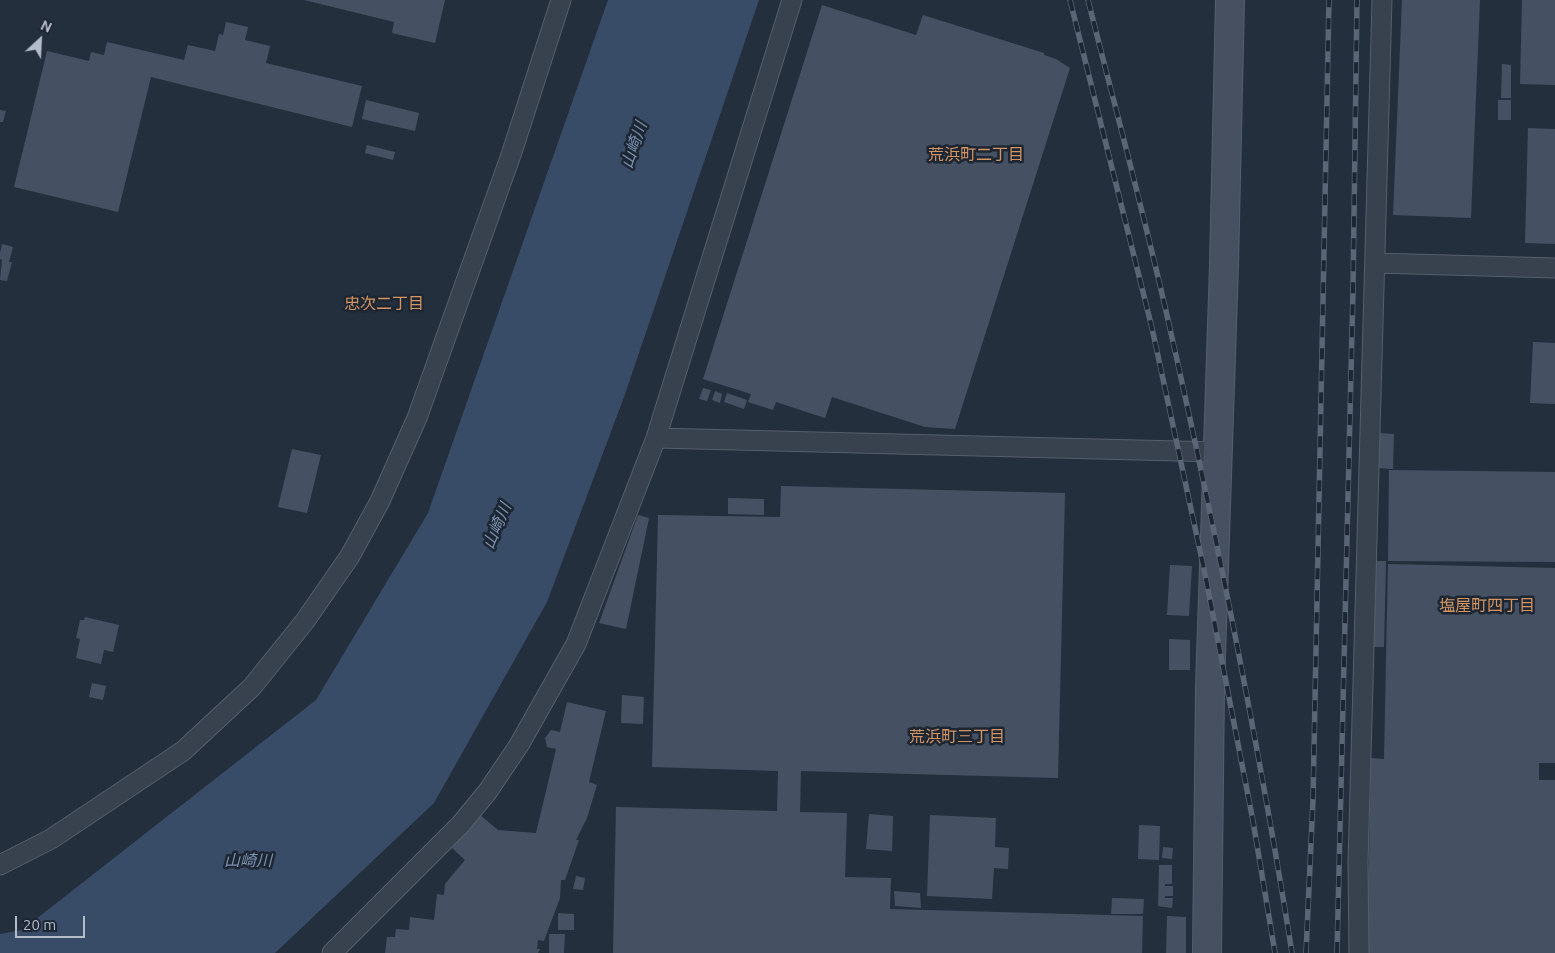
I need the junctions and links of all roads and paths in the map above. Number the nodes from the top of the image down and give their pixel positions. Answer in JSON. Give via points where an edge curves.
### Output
{"nodes":[{"id":1,"x":561,"y":0,"type":"edge"},
{"id":2,"x":792,"y":0,"type":"edge"},
{"id":3,"x":1230,"y":0,"type":"edge"},
{"id":4,"x":1382,"y":0,"type":"edge"},
{"id":5,"x":1375,"y":263,"type":"junction"},
{"id":6,"x":1555,"y":268,"type":"edge"},
{"id":7,"x":656,"y":438,"type":"junction"},
{"id":8,"x":1218,"y":452,"type":"junction"},
{"id":9,"x":0,"y":864,"type":"edge"},
{"id":10,"x":332,"y":953,"type":"edge"},
{"id":11,"x":1207,"y":953,"type":"edge"},
{"id":12,"x":1359,"y":953,"type":"edge"}],
"edges":[{"from":1,"to":9,"type":"street","via":[[511,155],[417,418],[380,501],[350,556],[252,687],[183,751],[51,839]]},
{"from":2,"to":7,"type":"street"},
{"from":3,"to":8,"type":"street"},
{"from":4,"to":5,"type":"street"},
{"from":5,"to":6,"type":"street"},
{"from":5,"to":12,"type":"street","via":[[1360,755]]},
{"from":7,"to":8,"type":"street"},
{"from":7,"to":10,"type":"street","via":[[576,644],[519,745],[461,824]]},
{"from":8,"to":11,"type":"street","via":[[1210,688]]}]}
